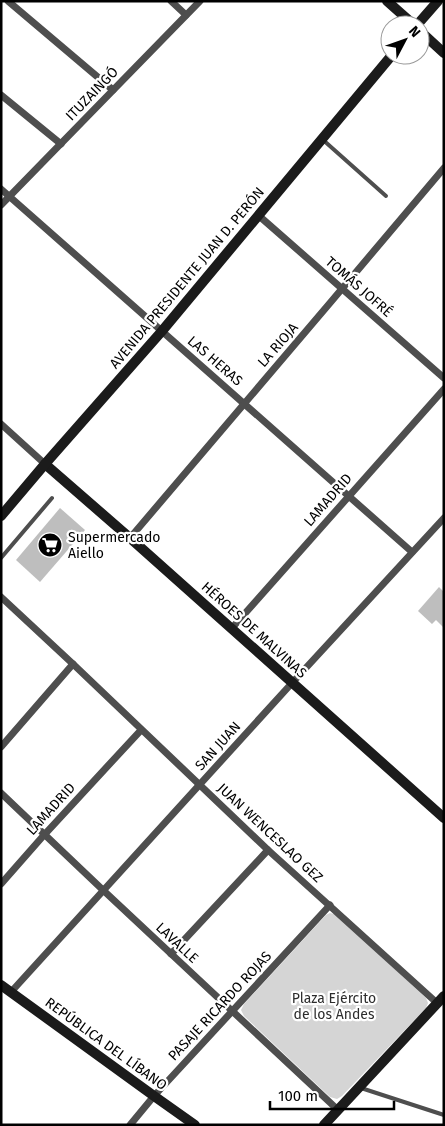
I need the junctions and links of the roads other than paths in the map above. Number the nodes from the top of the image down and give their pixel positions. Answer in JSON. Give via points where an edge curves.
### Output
{"nodes":[{"id":1,"x":8,"y":1,"type":"edge"},
{"id":2,"x":171,"y":1,"type":"edge"},
{"id":3,"x":200,"y":1,"type":"edge"},
{"id":4,"x":387,"y":1,"type":"edge"},
{"id":5,"x":438,"y":1,"type":"edge"},
{"id":6,"x":186,"y":15,"type":"junction"},
{"id":7,"x":403,"y":15,"type":"edge"},
{"id":8,"x":425,"y":15,"type":"edge"},
{"id":9,"x":430,"y":40,"type":"edge"},
{"id":10,"x":444,"y":53,"type":"edge"},
{"id":11,"x":384,"y":65,"type":"edge"},
{"id":12,"x":114,"y":90,"type":"junction"},
{"id":13,"x":1,"y":95,"type":"edge"},
{"id":14,"x":322,"y":139,"type":"junction"},
{"id":15,"x":61,"y":144,"type":"junction"},
{"id":16,"x":444,"y":168,"type":"edge"},
{"id":17,"x":1,"y":189,"type":"edge"},
{"id":18,"x":10,"y":196,"type":"junction"},
{"id":19,"x":386,"y":196,"type":"dead end"},
{"id":20,"x":1,"y":205,"type":"edge"},
{"id":21,"x":258,"y":215,"type":"junction"},
{"id":22,"x":343,"y":289,"type":"junction"},
{"id":23,"x":162,"y":331,"type":"junction"},
{"id":24,"x":444,"y":378,"type":"edge"},
{"id":25,"x":444,"y":390,"type":"edge"},
{"id":26,"x":244,"y":403,"type":"junction"},
{"id":27,"x":1,"y":424,"type":"edge"},
{"id":28,"x":45,"y":464,"type":"junction"},
{"id":29,"x":349,"y":496,"type":"junction"},
{"id":30,"x":52,"y":498,"type":"dead end"},
{"id":31,"x":1,"y":516,"type":"edge"},
{"id":32,"x":444,"y":518,"type":"edge"},
{"id":33,"x":130,"y":538,"type":"junction"},
{"id":34,"x":412,"y":552,"type":"junction"},
{"id":35,"x":1,"y":558,"type":"edge"},
{"id":36,"x":1,"y":598,"type":"edge"},
{"id":37,"x":232,"y":628,"type":"junction"},
{"id":38,"x":73,"y":664,"type":"junction"},
{"id":39,"x":292,"y":683,"type":"junction"},
{"id":40,"x":141,"y":730,"type":"junction"},
{"id":41,"x":1,"y":747,"type":"edge"},
{"id":42,"x":200,"y":785,"type":"junction"},
{"id":43,"x":1,"y":793,"type":"edge"},
{"id":44,"x":444,"y":818,"type":"edge"},
{"id":45,"x":44,"y":835,"type":"junction"},
{"id":46,"x":268,"y":850,"type":"junction"},
{"id":47,"x":1,"y":884,"type":"edge"},
{"id":48,"x":104,"y":891,"type":"junction"},
{"id":49,"x":330,"y":905,"type":"junction"},
{"id":50,"x":171,"y":954,"type":"junction"},
{"id":51,"x":1,"y":985,"type":"edge"},
{"id":52,"x":12,"y":992,"type":"junction"},
{"id":53,"x":440,"y":1000,"type":"edge"},
{"id":54,"x":232,"y":1012,"type":"junction"},
{"id":55,"x":359,"y":1088,"type":"junction"},
{"id":56,"x":154,"y":1096,"type":"junction"},
{"id":57,"x":338,"y":1110,"type":"junction"},
{"id":58,"x":444,"y":1114,"type":"edge"},
{"id":59,"x":130,"y":1125,"type":"edge"},
{"id":60,"x":195,"y":1125,"type":"edge"},
{"id":61,"x":324,"y":1125,"type":"edge"}],
"edges":[{"from":1,"to":12,"type":"street"},
{"from":2,"to":6,"type":"street"},
{"from":3,"to":6,"type":"street","name":"ITUZAINGÓ"},
{"from":4,"to":7,"type":"main road"},
{"from":5,"to":8,"type":"main road"},
{"from":6,"to":12,"type":"street","name":"ITUZAINGÓ"},
{"from":9,"to":10,"type":"main road"},
{"from":11,"to":14,"type":"main road","name":"AVENIDA PRESIDENTE JUAN D. PERÓN"},
{"from":12,"to":15,"type":"street","name":"ITUZAINGÓ"},
{"from":13,"to":15,"type":"street"},
{"from":14,"to":19,"type":"lane"},
{"from":14,"to":21,"type":"main road","name":"AVENIDA PRESIDENTE JUAN D. PERÓN"},
{"from":15,"to":18,"type":"street","name":"ITUZAINGÓ"},
{"from":16,"to":22,"type":"street","name":"LA RIOJA"},
{"from":17,"to":18,"type":"street","name":"LAS HERAS"},
{"from":18,"to":20,"type":"street","name":"ITUZAINGÓ"},
{"from":18,"to":23,"type":"street","name":"LAS HERAS"},
{"from":21,"to":22,"type":"street","name":"TOMÁS JOFRÉ"},
{"from":21,"to":23,"type":"main road","name":"AVENIDA PRESIDENTE JUAN D. PERÓN"},
{"from":22,"to":24,"type":"street","name":"TOMÁS JOFRÉ"},
{"from":22,"to":26,"type":"street","name":"LA RIOJA"},
{"from":23,"to":26,"type":"street","name":"LAS HERAS"},
{"from":23,"to":28,"type":"main road","name":"AVENIDA PRESIDENTE JUAN D. PERÓN"},
{"from":25,"to":29,"type":"street","name":"LAMADRID"},
{"from":26,"to":29,"type":"street","name":"LAS HERAS"},
{"from":26,"to":33,"type":"street","name":"LA RIOJA"},
{"from":27,"to":28,"type":"street"},
{"from":28,"to":31,"type":"main road","name":"AVENIDA PRESIDENTE JUAN D. PERÓN"},
{"from":28,"to":33,"type":"main road","name":"HÉROES DE MALVINAS"},
{"from":29,"to":34,"type":"street","name":"LAS HERAS"},
{"from":29,"to":37,"type":"street","name":"LAMADRID"},
{"from":30,"to":35,"type":"lane"},
{"from":32,"to":34,"type":"street","name":"SAN JUAN"},
{"from":33,"to":37,"type":"main road","name":"HÉROES DE MALVINAS"},
{"from":34,"to":39,"type":"street","name":"SAN JUAN"},
{"from":36,"to":38,"type":"street","name":"JUAN WENCESLAO GEZ"},
{"from":37,"to":39,"type":"main road","name":"HÉROES DE MALVINAS"},
{"from":38,"to":40,"type":"street","name":"JUAN WENCESLAO GEZ"},
{"from":38,"to":41,"type":"street"},
{"from":39,"to":42,"type":"street","name":"SAN JUAN"},
{"from":39,"to":44,"type":"main road","name":"HÉROES DE MALVINAS"},
{"from":40,"to":42,"type":"street","name":"JUAN WENCESLAO GEZ"},
{"from":40,"to":45,"type":"street","name":"LAMADRID"},
{"from":42,"to":46,"type":"street","name":"JUAN WENCESLAO GEZ"},
{"from":42,"to":48,"type":"street","name":"SAN JUAN"},
{"from":43,"to":45,"type":"street","name":"LAVALLE"},
{"from":45,"to":47,"type":"street","name":"LAMADRID"},
{"from":45,"to":48,"type":"street","name":"LAVALLE"},
{"from":46,"to":49,"type":"street","name":"JUAN WENCESLAO GEZ"},
{"from":46,"to":50,"type":"street"},
{"from":48,"to":50,"type":"street","name":"LAVALLE"},
{"from":48,"to":52,"type":"street","name":"SAN JUAN"},
{"from":49,"to":53,"type":"street","name":"JUAN WENCESLAO GEZ"},
{"from":49,"to":54,"type":"street","name":"PASAJE RICARDO ROJAS"},
{"from":50,"to":54,"type":"street","name":"LAVALLE"},
{"from":51,"to":52,"type":"main road","name":"REPÚBLICA DEL LÍBANO"},
{"from":52,"to":56,"type":"main road","name":"REPÚBLICA DEL LÍBANO"},
{"from":53,"to":55,"type":"main road"},
{"from":54,"to":56,"type":"street","name":"PASAJE RICARDO ROJAS"},
{"from":54,"to":57,"type":"street","name":"LAVALLE"},
{"from":55,"to":57,"type":"main road"},
{"from":55,"to":58,"type":"lane"},
{"from":56,"to":59,"type":"street","name":"PASAJE RICARDO ROJAS"},
{"from":56,"to":60,"type":"main road","name":"REPÚBLICA DEL LÍBANO"},
{"from":57,"to":61,"type":"main road"}]}
